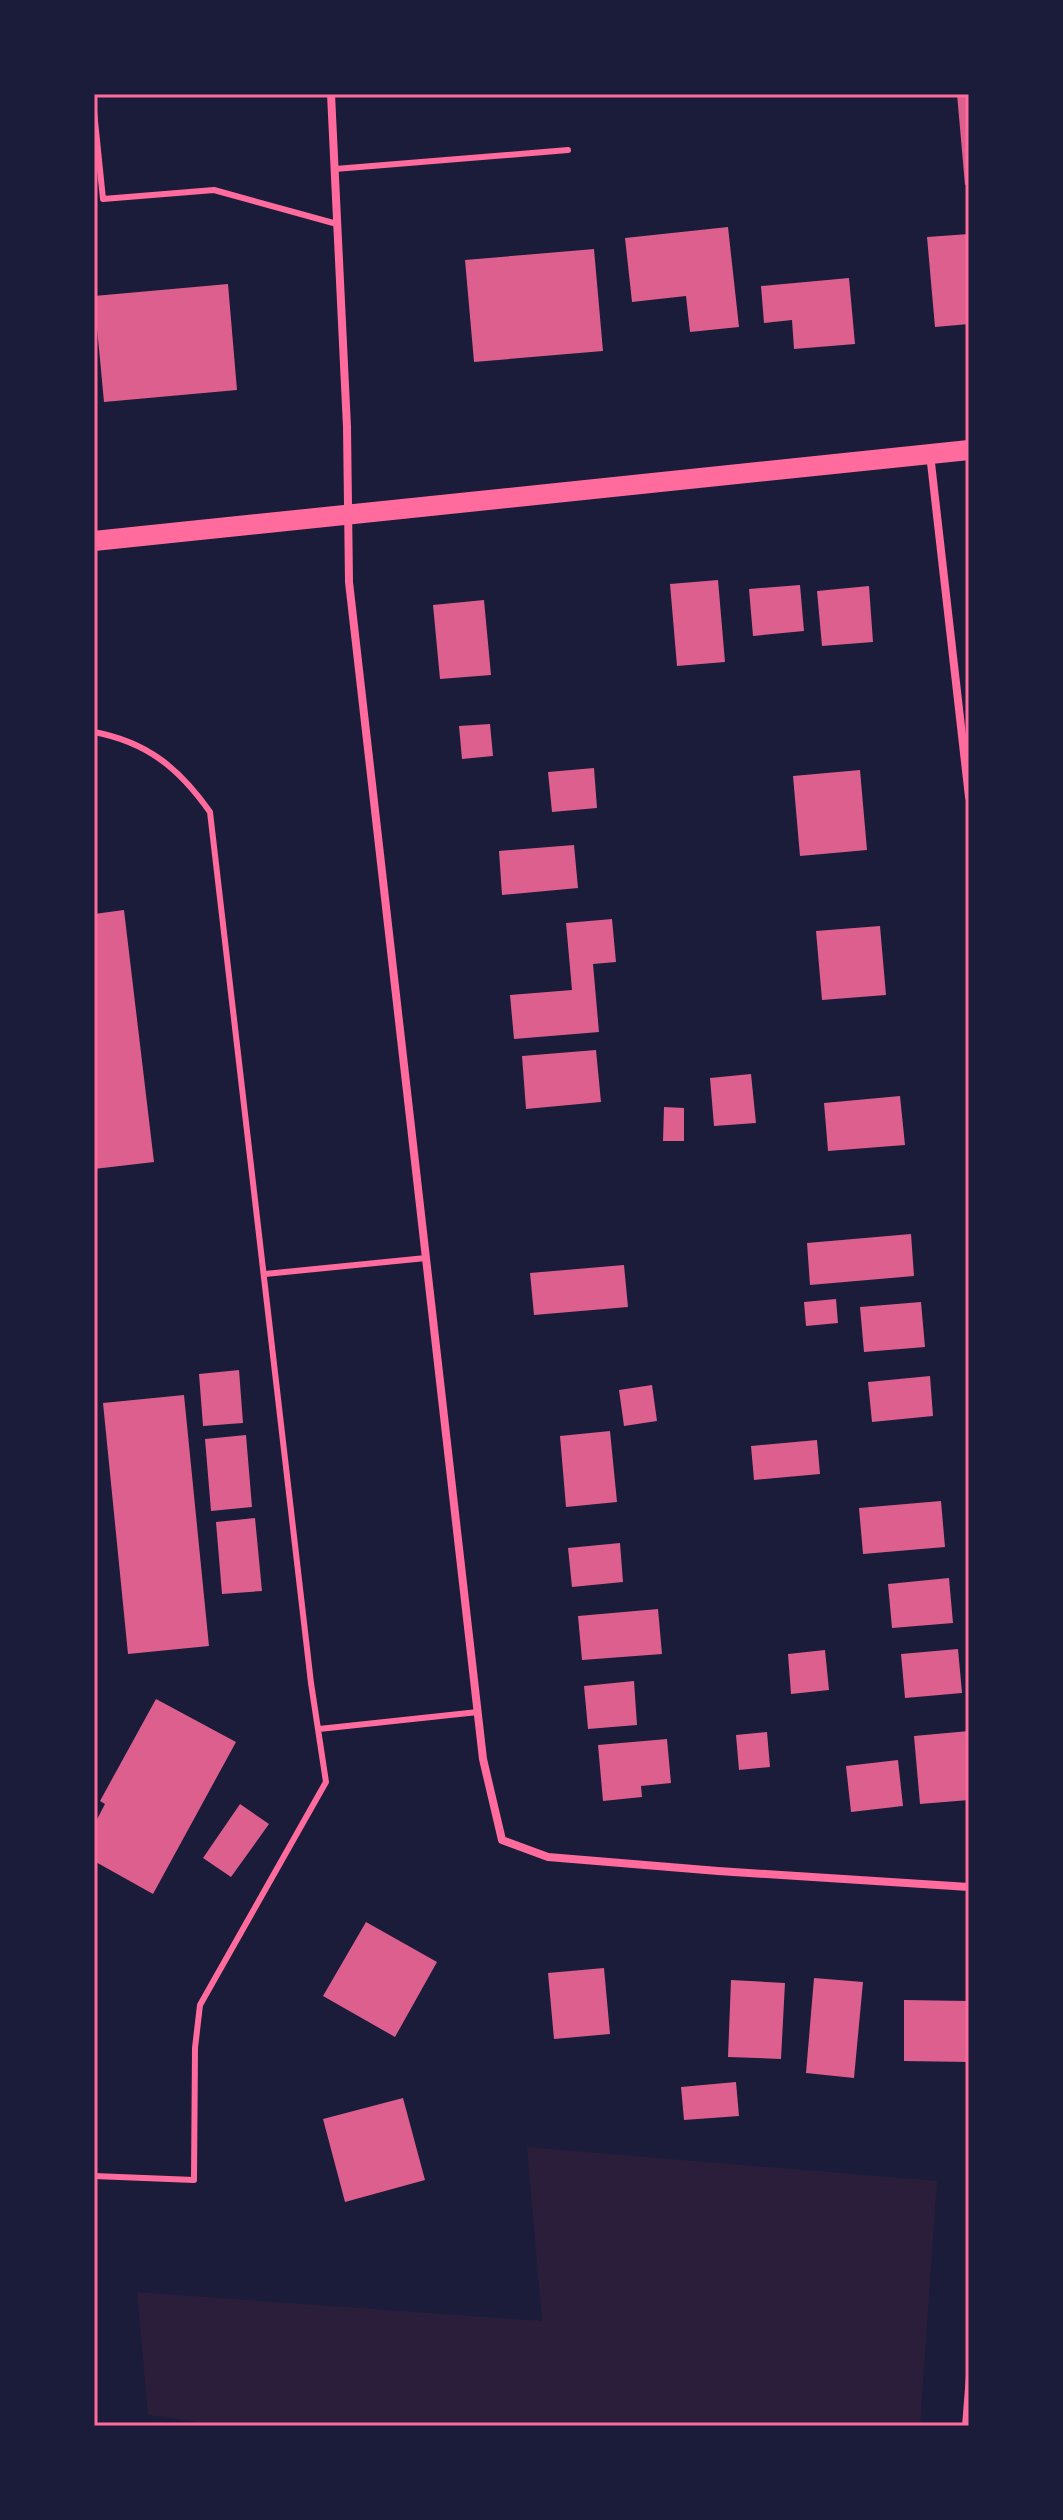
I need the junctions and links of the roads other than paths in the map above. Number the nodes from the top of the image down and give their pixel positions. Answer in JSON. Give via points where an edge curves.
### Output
{"nodes":[{"id":1,"x":331,"y":94,"type":"edge"},
{"id":2,"x":94,"y":111,"type":"edge"},
{"id":3,"x":568,"y":150,"type":"dead end"},
{"id":4,"x":335,"y":169,"type":"junction"},
{"id":5,"x":337,"y":224,"type":"junction"},
{"id":6,"x":969,"y":450,"type":"edge"},
{"id":7,"x":930,"y":453,"type":"junction"},
{"id":8,"x":347,"y":516,"type":"junction"},
{"id":9,"x":94,"y":541,"type":"edge"},
{"id":10,"x":94,"y":732,"type":"edge"},
{"id":11,"x":969,"y":797,"type":"edge"},
{"id":12,"x":426,"y":1258,"type":"junction"},
{"id":13,"x":265,"y":1274,"type":"junction"},
{"id":14,"x":478,"y":1712,"type":"junction"},
{"id":15,"x":319,"y":1729,"type":"junction"},
{"id":16,"x":969,"y":1887,"type":"edge"},
{"id":17,"x":94,"y":2176,"type":"edge"},
{"id":18,"x":969,"y":2376,"type":"edge"},
{"id":19,"x":965,"y":2426,"type":"edge"}],
"edges":[{"from":1,"to":4,"type":"street"},
{"from":2,"to":5,"type":"lane","via":[[103,199],[214,190]]},
{"from":3,"to":4,"type":"lane"},
{"from":4,"to":5,"type":"street"},
{"from":5,"to":8,"type":"street"},
{"from":6,"to":7,"type":"main road"},
{"from":7,"to":8,"type":"main road"},
{"from":7,"to":11,"type":"street"},
{"from":8,"to":9,"type":"main road"},
{"from":8,"to":12,"type":"street","via":[[349,582]]},
{"from":10,"to":13,"type":"lane","via":[[122,737],[156,754],[190,783],[210,812]]},
{"from":12,"to":13,"type":"lane"},
{"from":12,"to":14,"type":"street"},
{"from":13,"to":15,"type":"lane"},
{"from":14,"to":15,"type":"lane"},
{"from":14,"to":16,"type":"street","via":[[502,1840],[548,1857]]},
{"from":15,"to":17,"type":"lane","via":[[326,1782],[200,2005],[194,2180]]},
{"from":18,"to":19,"type":"lane"}]}
